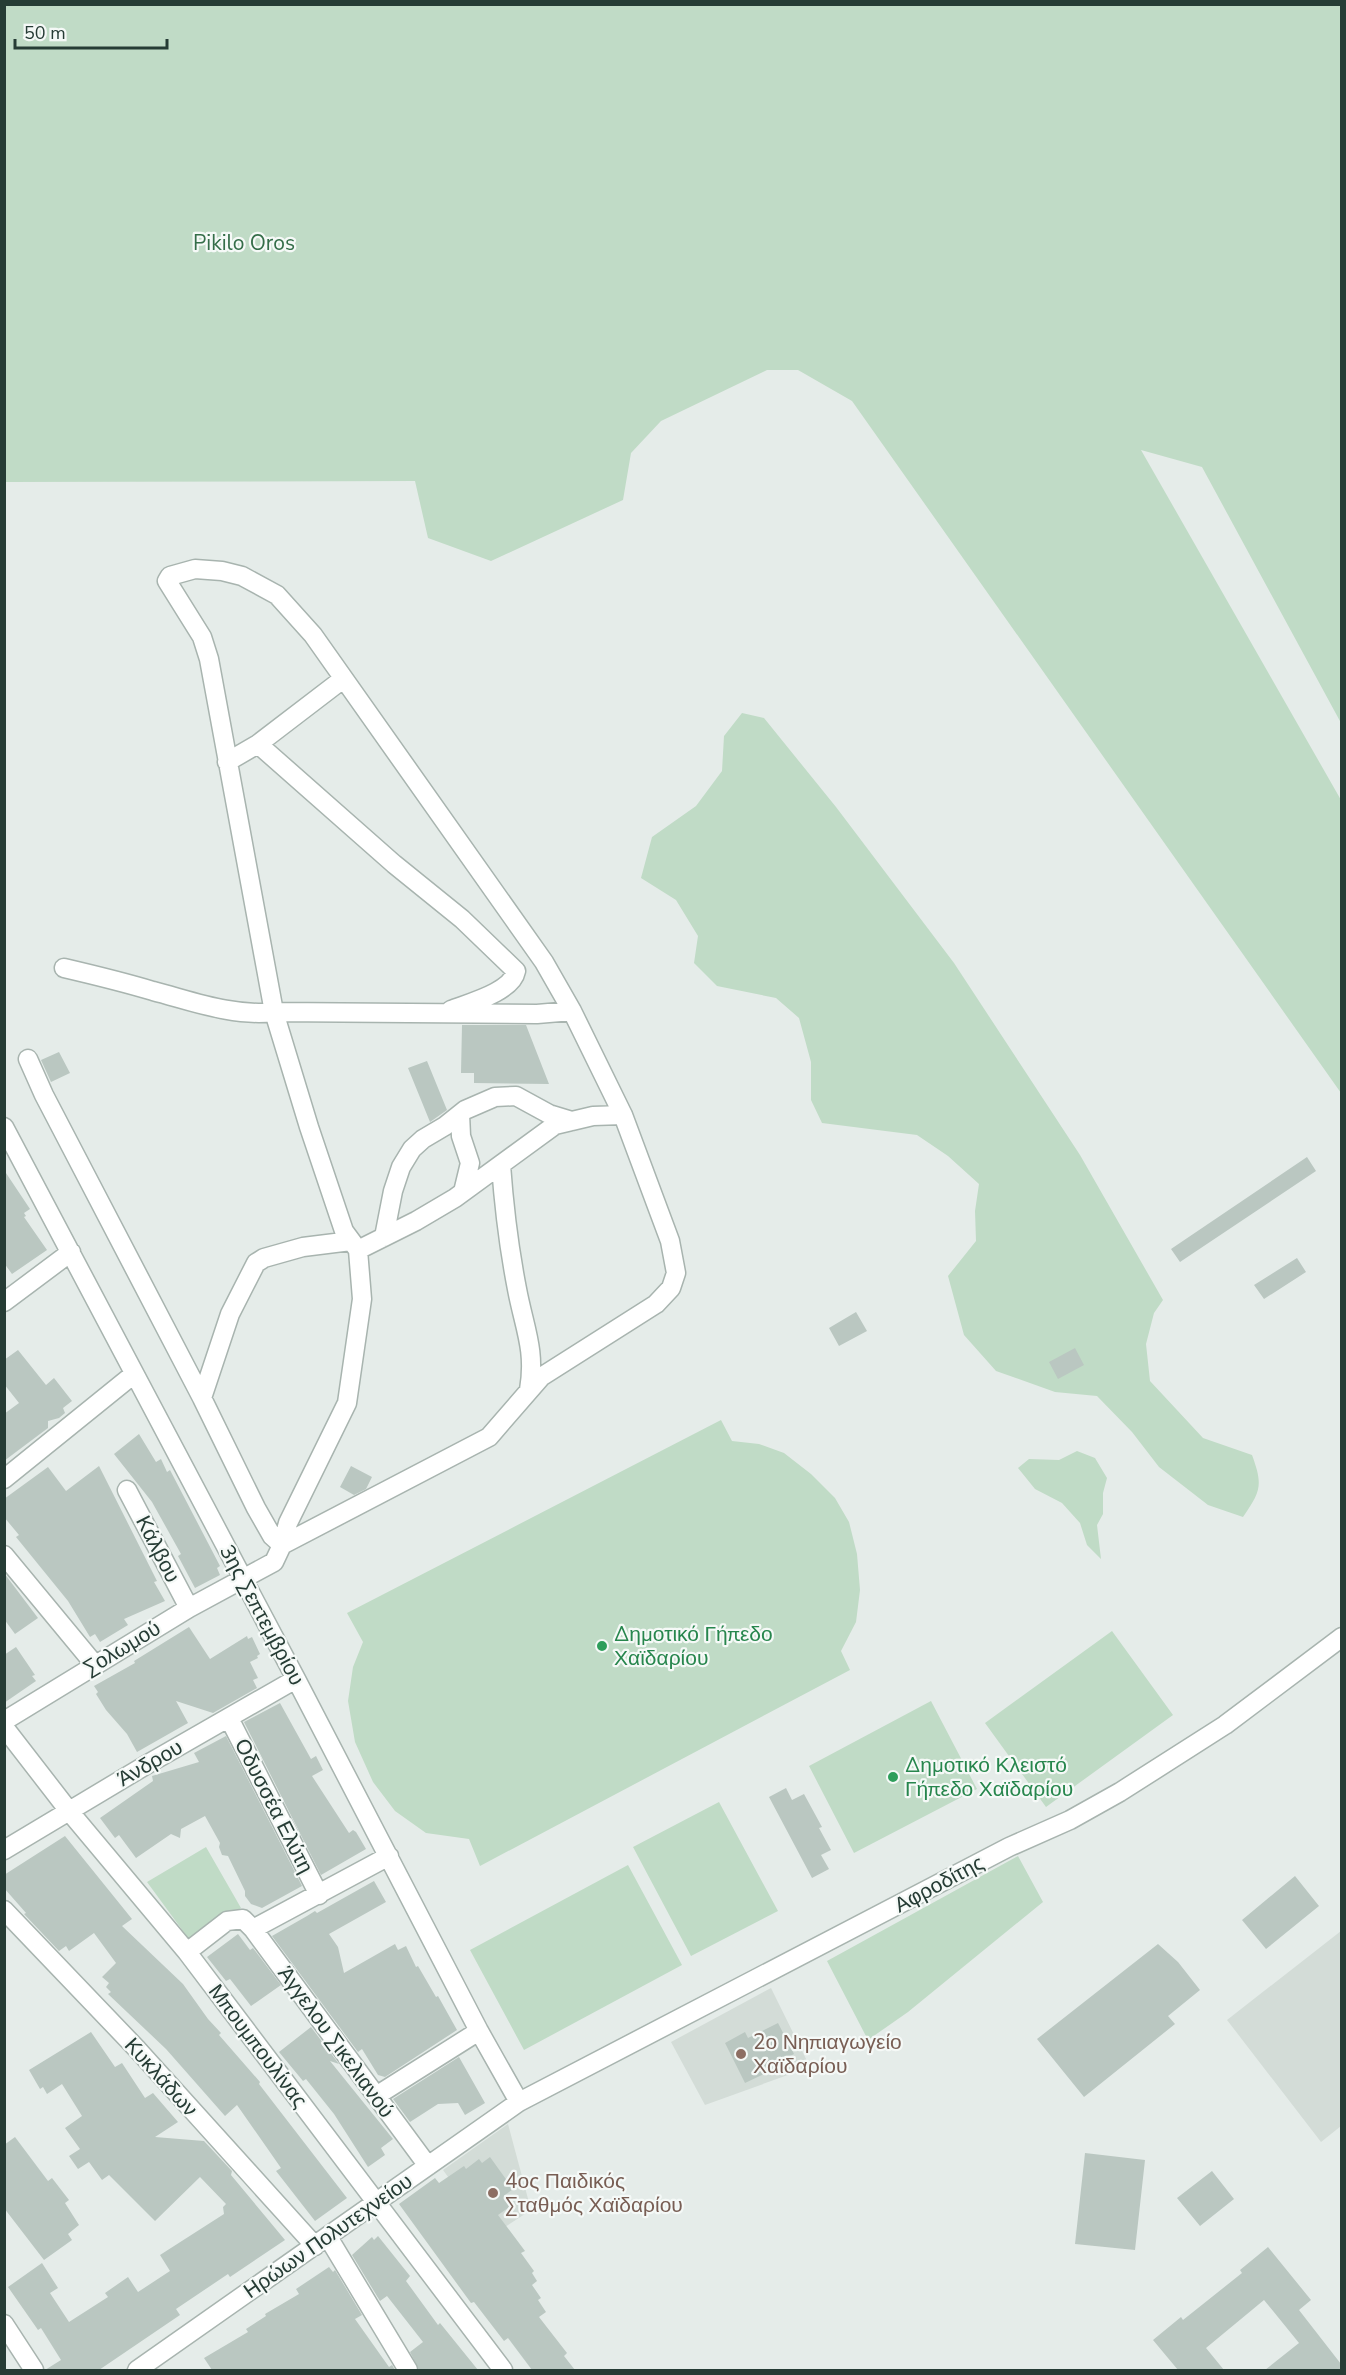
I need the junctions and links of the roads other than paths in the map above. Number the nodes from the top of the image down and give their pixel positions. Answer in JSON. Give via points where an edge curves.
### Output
{"nodes":[{"id":1,"x":343,"y":679,"type":"junction"},
{"id":2,"x":258,"y":744,"type":"junction"},
{"id":3,"x":227,"y":762,"type":"junction"},
{"id":4,"x":64,"y":968,"type":"dead end"},
{"id":5,"x":572,"y":1011,"type":"junction"},
{"id":6,"x":274,"y":1012,"type":"junction"},
{"id":7,"x":441,"y":1014,"type":"junction"},
{"id":8,"x":28,"y":1059,"type":"dead end"},
{"id":9,"x":460,"y":1114,"type":"junction"},
{"id":10,"x":623,"y":1115,"type":"junction"},
{"id":11,"x":572,"y":1121,"type":"junction"},
{"id":12,"x":7,"y":1137,"type":"edge"},
{"id":13,"x":501,"y":1165,"type":"junction"},
{"id":14,"x":464,"y":1192,"type":"junction"},
{"id":15,"x":384,"y":1237,"type":"junction"},
{"id":16,"x":355,"y":1245,"type":"junction"},
{"id":17,"x":71,"y":1252,"type":"junction"},
{"id":18,"x":4,"y":1302,"type":"edge"},
{"id":19,"x":134,"y":1374,"type":"junction"},
{"id":20,"x":530,"y":1390,"type":"junction"},
{"id":21,"x":202,"y":1398,"type":"junction"},
{"id":22,"x":4,"y":1479,"type":"edge"},
{"id":23,"x":128,"y":1490,"type":"dead end"},
{"id":24,"x":282,"y":1545,"type":"junction"},
{"id":25,"x":4,"y":1555,"type":"edge"},
{"id":26,"x":242,"y":1578,"type":"junction"},
{"id":27,"x":189,"y":1608,"type":"junction"},
{"id":28,"x":1341,"y":1637,"type":"edge"},
{"id":29,"x":94,"y":1665,"type":"junction"},
{"id":30,"x":296,"y":1679,"type":"junction"},
{"id":31,"x":229,"y":1718,"type":"junction"},
{"id":32,"x":4,"y":1721,"type":"edge"},
{"id":33,"x":4,"y":1727,"type":"edge"},
{"id":34,"x":69,"y":1812,"type":"junction"},
{"id":35,"x":4,"y":1850,"type":"edge"},
{"id":36,"x":389,"y":1856,"type":"junction"},
{"id":37,"x":319,"y":1895,"type":"junction"},
{"id":38,"x":4,"y":1910,"type":"edge"},
{"id":39,"x":248,"y":1924,"type":"junction"},
{"id":40,"x":186,"y":1952,"type":"junction"},
{"id":41,"x":479,"y":2031,"type":"junction"},
{"id":42,"x":376,"y":2096,"type":"junction"},
{"id":43,"x":519,"y":2102,"type":"junction"},
{"id":44,"x":428,"y":2166,"type":"junction"},
{"id":45,"x":376,"y":2202,"type":"junction"},
{"id":46,"x":321,"y":2241,"type":"junction"},
{"id":47,"x":4,"y":2324,"type":"edge"},
{"id":48,"x":34,"y":2370,"type":"edge"},
{"id":49,"x":137,"y":2370,"type":"edge"},
{"id":50,"x":408,"y":2370,"type":"edge"},
{"id":51,"x":503,"y":2370,"type":"edge"}],
"edges":[{"from":1,"to":2,"type":"street"},
{"from":1,"to":3,"type":"street","via":[[313,635],[277,595],[262,586],[242,576],[195,569],[170,576],[170,589],[202,637],[209,659]]},
{"from":1,"to":5,"type":"street","via":[[522,927]]},
{"from":2,"to":3,"type":"street"},
{"from":2,"to":7,"type":"street","via":[[462,919],[516,971],[504,988]]},
{"from":3,"to":6,"type":"street"},
{"from":4,"to":6,"type":"street","via":[[214,1007],[256,1014]]},
{"from":5,"to":7,"type":"street"},
{"from":5,"to":10,"type":"street"},
{"from":6,"to":7,"type":"street"},
{"from":6,"to":16,"type":"street","via":[[344,1231]]},
{"from":8,"to":21,"type":"street"},
{"from":9,"to":11,"type":"street","via":[[495,1097],[516,1096]]},
{"from":9,"to":14,"type":"street","via":[[461,1136],[470,1163]]},
{"from":9,"to":15,"type":"street","via":[[412,1149],[401,1167]]},
{"from":10,"to":11,"type":"street"},
{"from":10,"to":20,"type":"street","via":[[670,1241],[676,1273],[671,1288],[656,1304],[541,1377]]},
{"from":11,"to":13,"type":"street","via":[[555,1125]]},
{"from":12,"to":17,"type":"street","name":"3ης Σεπτεμβρίου"},
{"from":13,"to":14,"type":"street"},
{"from":13,"to":20,"type":"street","via":[[517,1294],[532,1351]]},
{"from":14,"to":15,"type":"street"},
{"from":15,"to":16,"type":"street"},
{"from":16,"to":21,"type":"street","via":[[303,1246],[256,1263],[230,1314]]},
{"from":16,"to":24,"type":"street","via":[[362,1299],[347,1403],[288,1523]]},
{"from":17,"to":18,"type":"street"},
{"from":17,"to":19,"type":"street","name":"3ης Σεπτεμβρίου"},
{"from":19,"to":22,"type":"street"},
{"from":19,"to":26,"type":"street","name":"3ης Σεπτεμβρίου"},
{"from":20,"to":24,"type":"street","via":[[489,1437]]},
{"from":21,"to":24,"type":"street","via":[[256,1508],[272,1536]]},
{"from":23,"to":27,"type":"street","name":"Κάλβου"},
{"from":24,"to":26,"type":"street","name":"Σολωμού","via":[[274,1562]]},
{"from":25,"to":29,"type":"street"},
{"from":26,"to":27,"type":"street","name":"Σολωμού"},
{"from":26,"to":30,"type":"street","name":"3ης Σεπτεμβρίου"},
{"from":27,"to":29,"type":"street","name":"Σολωμού"},
{"from":28,"to":43,"type":"street","name":"Αφροδίτης","via":[[1225,1725],[1120,1792]]},
{"from":29,"to":32,"type":"street","name":"Σολωμού"},
{"from":30,"to":31,"type":"street","name":"Άνδρου"},
{"from":30,"to":36,"type":"street","name":"3ης Σεπτεμβρίου"},
{"from":31,"to":34,"type":"street","name":"Άνδρου"},
{"from":31,"to":37,"type":"street","name":"Οδυσσέα Ελύτη"},
{"from":33,"to":34,"type":"street","name":"Μπουμπουλίνας"},
{"from":34,"to":35,"type":"street","name":"Άνδρου"},
{"from":34,"to":40,"type":"street","name":"Μπουμπουλίνας"},
{"from":36,"to":37,"type":"street"},
{"from":36,"to":41,"type":"street","name":"3ης Σεπτεμβρίου"},
{"from":37,"to":39,"type":"street"},
{"from":38,"to":46,"type":"street","name":"Κυκλάδων"},
{"from":39,"to":40,"type":"street","via":[[227,1921]]},
{"from":39,"to":42,"type":"street","name":"Άγγελου Σικελιανού"},
{"from":40,"to":45,"type":"street","name":"Μπουμπουλίνας"},
{"from":41,"to":42,"type":"street"},
{"from":41,"to":43,"type":"street","name":"3ης Σεπτεμβρίου"},
{"from":42,"to":44,"type":"street","name":"Άγγελου Σικελιανού"},
{"from":43,"to":44,"type":"street","name":"Ηρώων Πολυτεχνείου"},
{"from":44,"to":45,"type":"street","name":"Ηρώων Πολυτεχνείου"},
{"from":45,"to":46,"type":"street","name":"Ηρώων Πολυτεχνείου"},
{"from":45,"to":51,"type":"street","name":"Μπουμπουλίνας"},
{"from":46,"to":49,"type":"street","name":"Ηρώων Πολυτεχνείου"},
{"from":46,"to":50,"type":"street","name":"Κυκλάδων"},
{"from":47,"to":48,"type":"street"}]}
